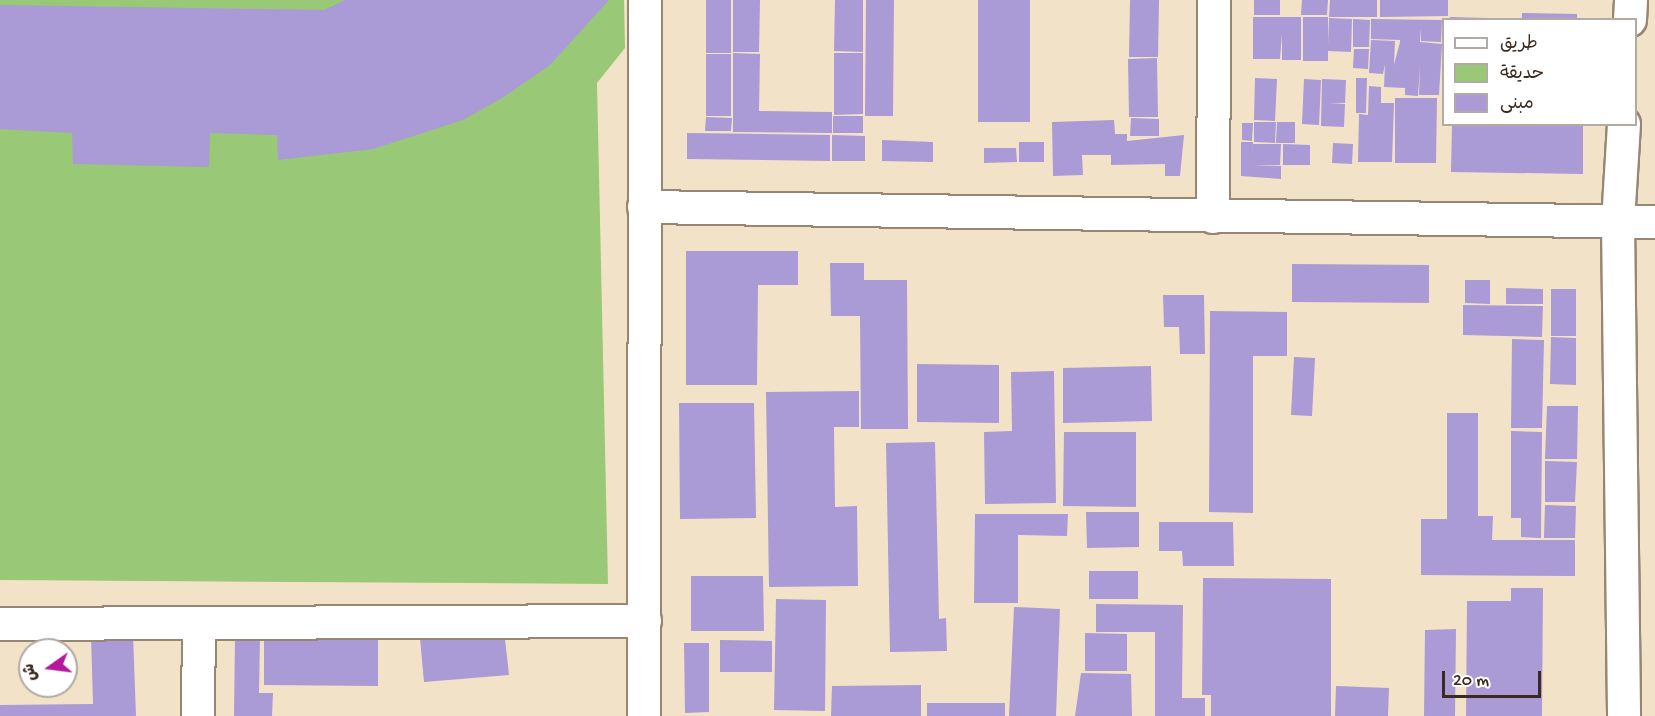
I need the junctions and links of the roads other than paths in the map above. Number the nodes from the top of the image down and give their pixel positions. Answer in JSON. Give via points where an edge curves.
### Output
{"nodes":[{"id":1,"x":645,"y":0,"type":"edge"},
{"id":2,"x":1214,"y":0,"type":"edge"},
{"id":3,"x":1631,"y":0,"type":"edge"},
{"id":4,"x":1630,"y":18,"type":"edge"},
{"id":5,"x":1624,"y":126,"type":"edge"},
{"id":6,"x":644,"y":207,"type":"junction"},
{"id":7,"x":1213,"y":217,"type":"junction"},
{"id":8,"x":1618,"y":221,"type":"junction"},
{"id":9,"x":1655,"y":222,"type":"edge"},
{"id":10,"x":645,"y":621,"type":"junction"},
{"id":11,"x":0,"y":624,"type":"edge"},
{"id":12,"x":199,"y":626,"type":"junction"},
{"id":13,"x":198,"y":716,"type":"edge"},
{"id":14,"x":644,"y":716,"type":"edge"},
{"id":15,"x":1624,"y":716,"type":"edge"}],
"edges":[{"from":1,"to":6,"type":"street"},
{"from":2,"to":7,"type":"street"},
{"from":3,"to":4,"type":"street"},
{"from":5,"to":8,"type":"street"},
{"from":6,"to":7,"type":"street"},
{"from":6,"to":10,"type":"street"},
{"from":7,"to":8,"type":"street"},
{"from":8,"to":9,"type":"street"},
{"from":8,"to":15,"type":"street"},
{"from":10,"to":12,"type":"street"},
{"from":10,"to":14,"type":"street"},
{"from":11,"to":12,"type":"street"},
{"from":12,"to":13,"type":"street"}]}
